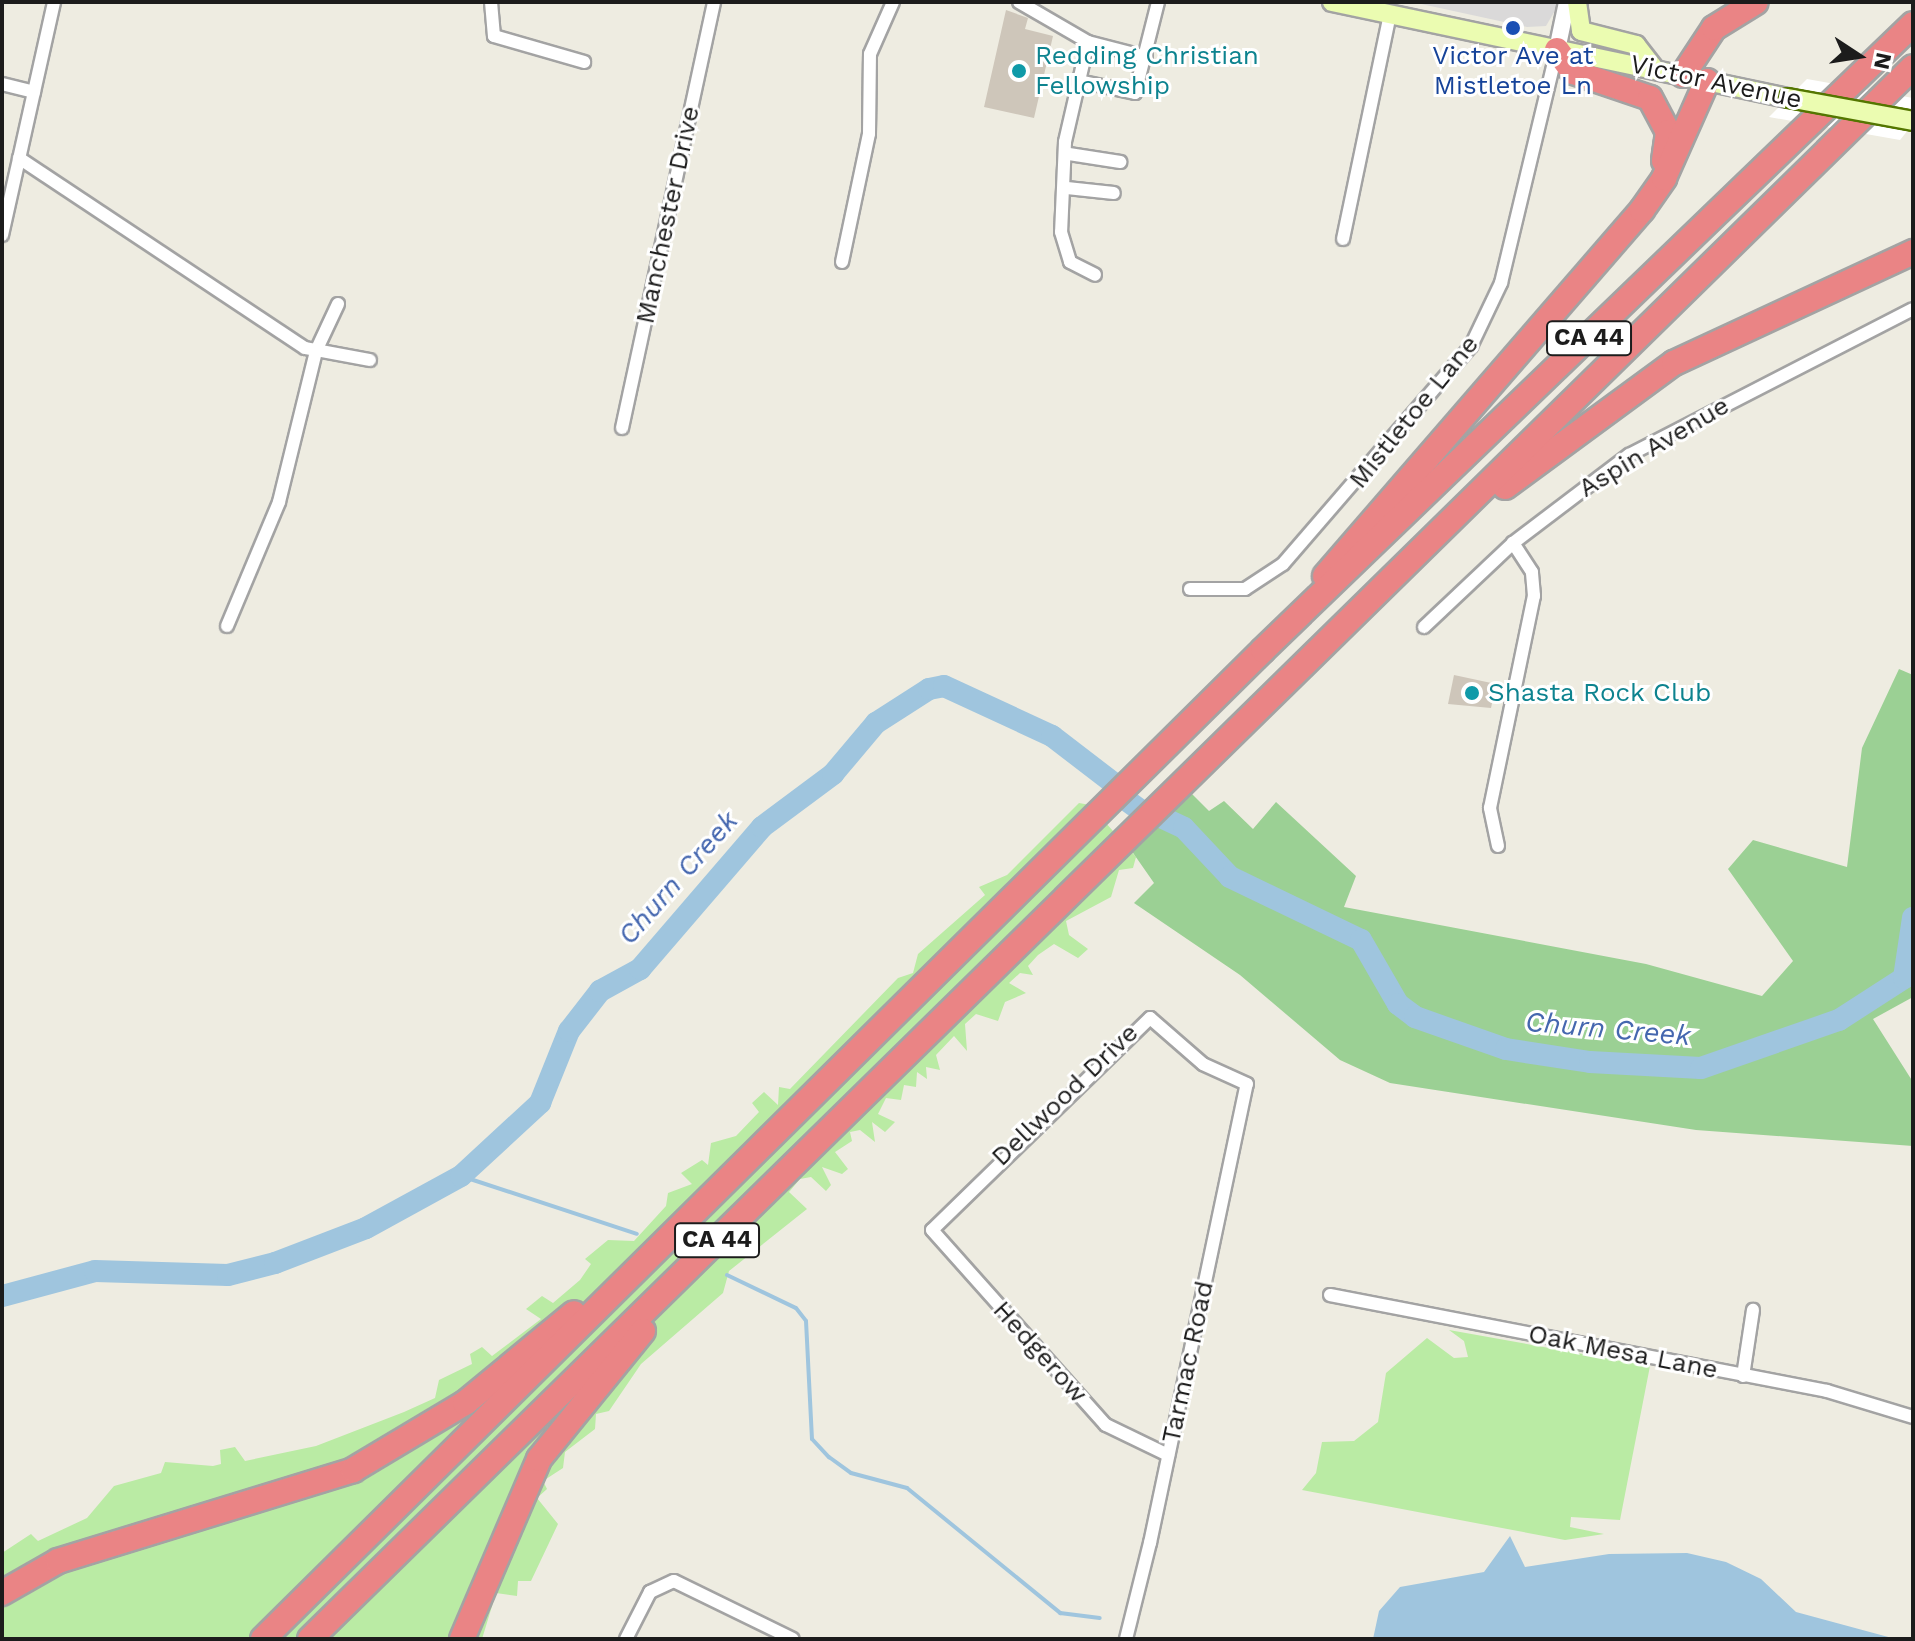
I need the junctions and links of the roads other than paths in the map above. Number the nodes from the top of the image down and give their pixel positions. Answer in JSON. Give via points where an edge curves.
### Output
{"nodes":[{"id":1,"x":54,"y":2,"type":"edge"},
{"id":2,"x":491,"y":2,"type":"edge"},
{"id":3,"x":714,"y":2,"type":"edge"},
{"id":4,"x":893,"y":2,"type":"edge"},
{"id":5,"x":1019,"y":2,"type":"edge"},
{"id":6,"x":1158,"y":2,"type":"edge"},
{"id":7,"x":1332,"y":2,"type":"edge"},
{"id":8,"x":1567,"y":2,"type":"edge"},
{"id":9,"x":1577,"y":2,"type":"edge"},
{"id":10,"x":1756,"y":2,"type":"edge"},
{"id":11,"x":1390,"y":15,"type":"junction"},
{"id":12,"x":1913,"y":24,"type":"edge"},
{"id":13,"x":1088,"y":42,"type":"junction"},
{"id":14,"x":1557,"y":50,"type":"junction"},
{"id":15,"x":1146,"y":57,"type":"junction"},
{"id":16,"x":584,"y":62,"type":"dead end"},
{"id":17,"x":1913,"y":67,"type":"edge"},
{"id":18,"x":1655,"y":69,"type":"junction"},
{"id":19,"x":1683,"y":75,"type":"junction"},
{"id":20,"x":1079,"y":81,"type":"junction"},
{"id":21,"x":1707,"y":81,"type":"junction"},
{"id":22,"x":2,"y":84,"type":"edge"},
{"id":23,"x":34,"y":92,"type":"junction"},
{"id":24,"x":1913,"y":121,"type":"edge"},
{"id":25,"x":1069,"y":154,"type":"junction"},
{"id":26,"x":19,"y":158,"type":"junction"},
{"id":27,"x":1120,"y":162,"type":"dead end"},
{"id":28,"x":1067,"y":188,"type":"junction"},
{"id":29,"x":1114,"y":193,"type":"dead end"},
{"id":30,"x":1642,"y":210,"type":"junction"},
{"id":31,"x":2,"y":235,"type":"edge"},
{"id":32,"x":1343,"y":239,"type":"dead end"},
{"id":33,"x":1913,"y":252,"type":"edge"},
{"id":34,"x":842,"y":262,"type":"dead end"},
{"id":35,"x":1095,"y":275,"type":"dead end"},
{"id":36,"x":338,"y":304,"type":"dead end"},
{"id":37,"x":1913,"y":309,"type":"edge"},
{"id":38,"x":316,"y":351,"type":"junction"},
{"id":39,"x":370,"y":360,"type":"dead end"},
{"id":40,"x":622,"y":428,"type":"dead end"},
{"id":41,"x":1429,"y":542,"type":"junction"},
{"id":42,"x":1513,"y":543,"type":"junction"},
{"id":43,"x":1190,"y":589,"type":"dead end"},
{"id":44,"x":227,"y":626,"type":"dead end"},
{"id":45,"x":1424,"y":627,"type":"dead end"},
{"id":46,"x":1263,"y":650,"type":"junction"},
{"id":47,"x":1498,"y":846,"type":"dead end"},
{"id":48,"x":1247,"y":1084,"type":"joint"},
{"id":49,"x":932,"y":1225,"type":"joint"},
{"id":50,"x":727,"y":1232,"type":"junction"},
{"id":51,"x":650,"y":1257,"type":"junction"},
{"id":52,"x":1330,"y":1295,"type":"dead end"},
{"id":53,"x":1753,"y":1310,"type":"dead end"},
{"id":54,"x":1743,"y":1376,"type":"junction"},
{"id":55,"x":1913,"y":1417,"type":"edge"},
{"id":56,"x":1168,"y":1455,"type":"junction"},
{"id":57,"x":2,"y":1593,"type":"edge"},
{"id":58,"x":263,"y":1639,"type":"edge"},
{"id":59,"x":310,"y":1639,"type":"edge"},
{"id":60,"x":462,"y":1639,"type":"edge"},
{"id":61,"x":626,"y":1639,"type":"edge"},
{"id":62,"x":793,"y":1639,"type":"edge"},
{"id":63,"x":1126,"y":1639,"type":"edge"}],
"edges":[{"from":1,"to":23,"type":"street"},
{"from":2,"to":16,"type":"street","via":[[494,36]]},
{"from":3,"to":40,"type":"street","name":"Manchester Drive"},
{"from":4,"to":34,"type":"street","via":[[870,54],[869,134]]},
{"from":5,"to":13,"type":"street"},
{"from":6,"to":15,"type":"street"},
{"from":7,"to":11,"type":"main road","name":"Victor Avenue"},
{"from":8,"to":14,"type":"street","name":"Mistletoe Lane"},
{"from":9,"to":18,"type":"main road","via":[[1581,31],[1636,45]]},
{"from":10,"to":19,"type":"highway","via":[[1714,28]]},
{"from":11,"to":14,"type":"main road","name":"Victor Avenue"},
{"from":11,"to":32,"type":"street"},
{"from":12,"to":46,"type":"highway","number":"CA 44"},
{"from":13,"to":15,"type":"street"},
{"from":13,"to":20,"type":"street"},
{"from":14,"to":18,"type":"main road","name":"Victor Avenue"},
{"from":14,"to":30,"type":"highway","via":[[1568,70],[1637,89],[1664,117],[1668,144]]},
{"from":14,"to":43,"type":"street","name":"Mistletoe Lane","via":[[1501,283],[1471,346],[1283,564],[1245,589]]},
{"from":15,"to":20,"type":"street","via":[[1135,93]]},
{"from":17,"to":41,"type":"highway","number":"CA 44"},
{"from":18,"to":19,"type":"main road","name":"Victor Avenue"},
{"from":19,"to":21,"type":"main road","name":"Victor Avenue"},
{"from":20,"to":25,"type":"street"},
{"from":21,"to":24,"type":"main road","name":"Victor Avenue","bridge":true},
{"from":21,"to":30,"type":"highway","via":[[1664,178]]},
{"from":22,"to":23,"type":"street"},
{"from":23,"to":26,"type":"street"},
{"from":25,"to":27,"type":"street"},
{"from":25,"to":28,"type":"street"},
{"from":26,"to":31,"type":"street"},
{"from":26,"to":38,"type":"street"},
{"from":28,"to":29,"type":"street"},
{"from":28,"to":35,"type":"street","via":[[1066,254]]},
{"from":30,"to":46,"type":"highway"},
{"from":33,"to":41,"type":"highway","via":[[1674,363]]},
{"from":36,"to":38,"type":"street"},
{"from":37,"to":42,"type":"street","name":"Aspin Avenue","via":[[1671,430]]},
{"from":38,"to":39,"type":"street"},
{"from":38,"to":44,"type":"street","via":[[279,502]]},
{"from":41,"to":50,"type":"highway","number":"CA 44"},
{"from":42,"to":45,"type":"street","name":"Aspin Avenue"},
{"from":42,"to":47,"type":"street","via":[[1532,572],[1534,596],[1490,808]]},
{"from":46,"to":51,"type":"highway","number":"CA 44"},
{"from":48,"to":49,"type":"street","name":"Dellwood Drive","via":[[1203,1064],[1158,1021],[1145,1019]]},
{"from":48,"to":56,"type":"street","name":"Tarmac Road"},
{"from":49,"to":56,"type":"street","name":"Hedgerow","via":[[1106,1425]]},
{"from":50,"to":59,"type":"highway","number":"CA 44"},
{"from":50,"to":60,"type":"highway","via":[[552,1439],[518,1498]]},
{"from":51,"to":57,"type":"highway","via":[[465,1403],[381,1455],[300,1490],[58,1561]]},
{"from":51,"to":58,"type":"highway","number":"CA 44"},
{"from":52,"to":54,"type":"street","name":"Oak Mesa Lane"},
{"from":53,"to":54,"type":"street"},
{"from":54,"to":55,"type":"street","name":"Oak Mesa Lane"},
{"from":56,"to":63,"type":"street","name":"Tarmac Road"},
{"from":61,"to":62,"type":"street","via":[[650,1592],[663,1582],[687,1585]]}]}
